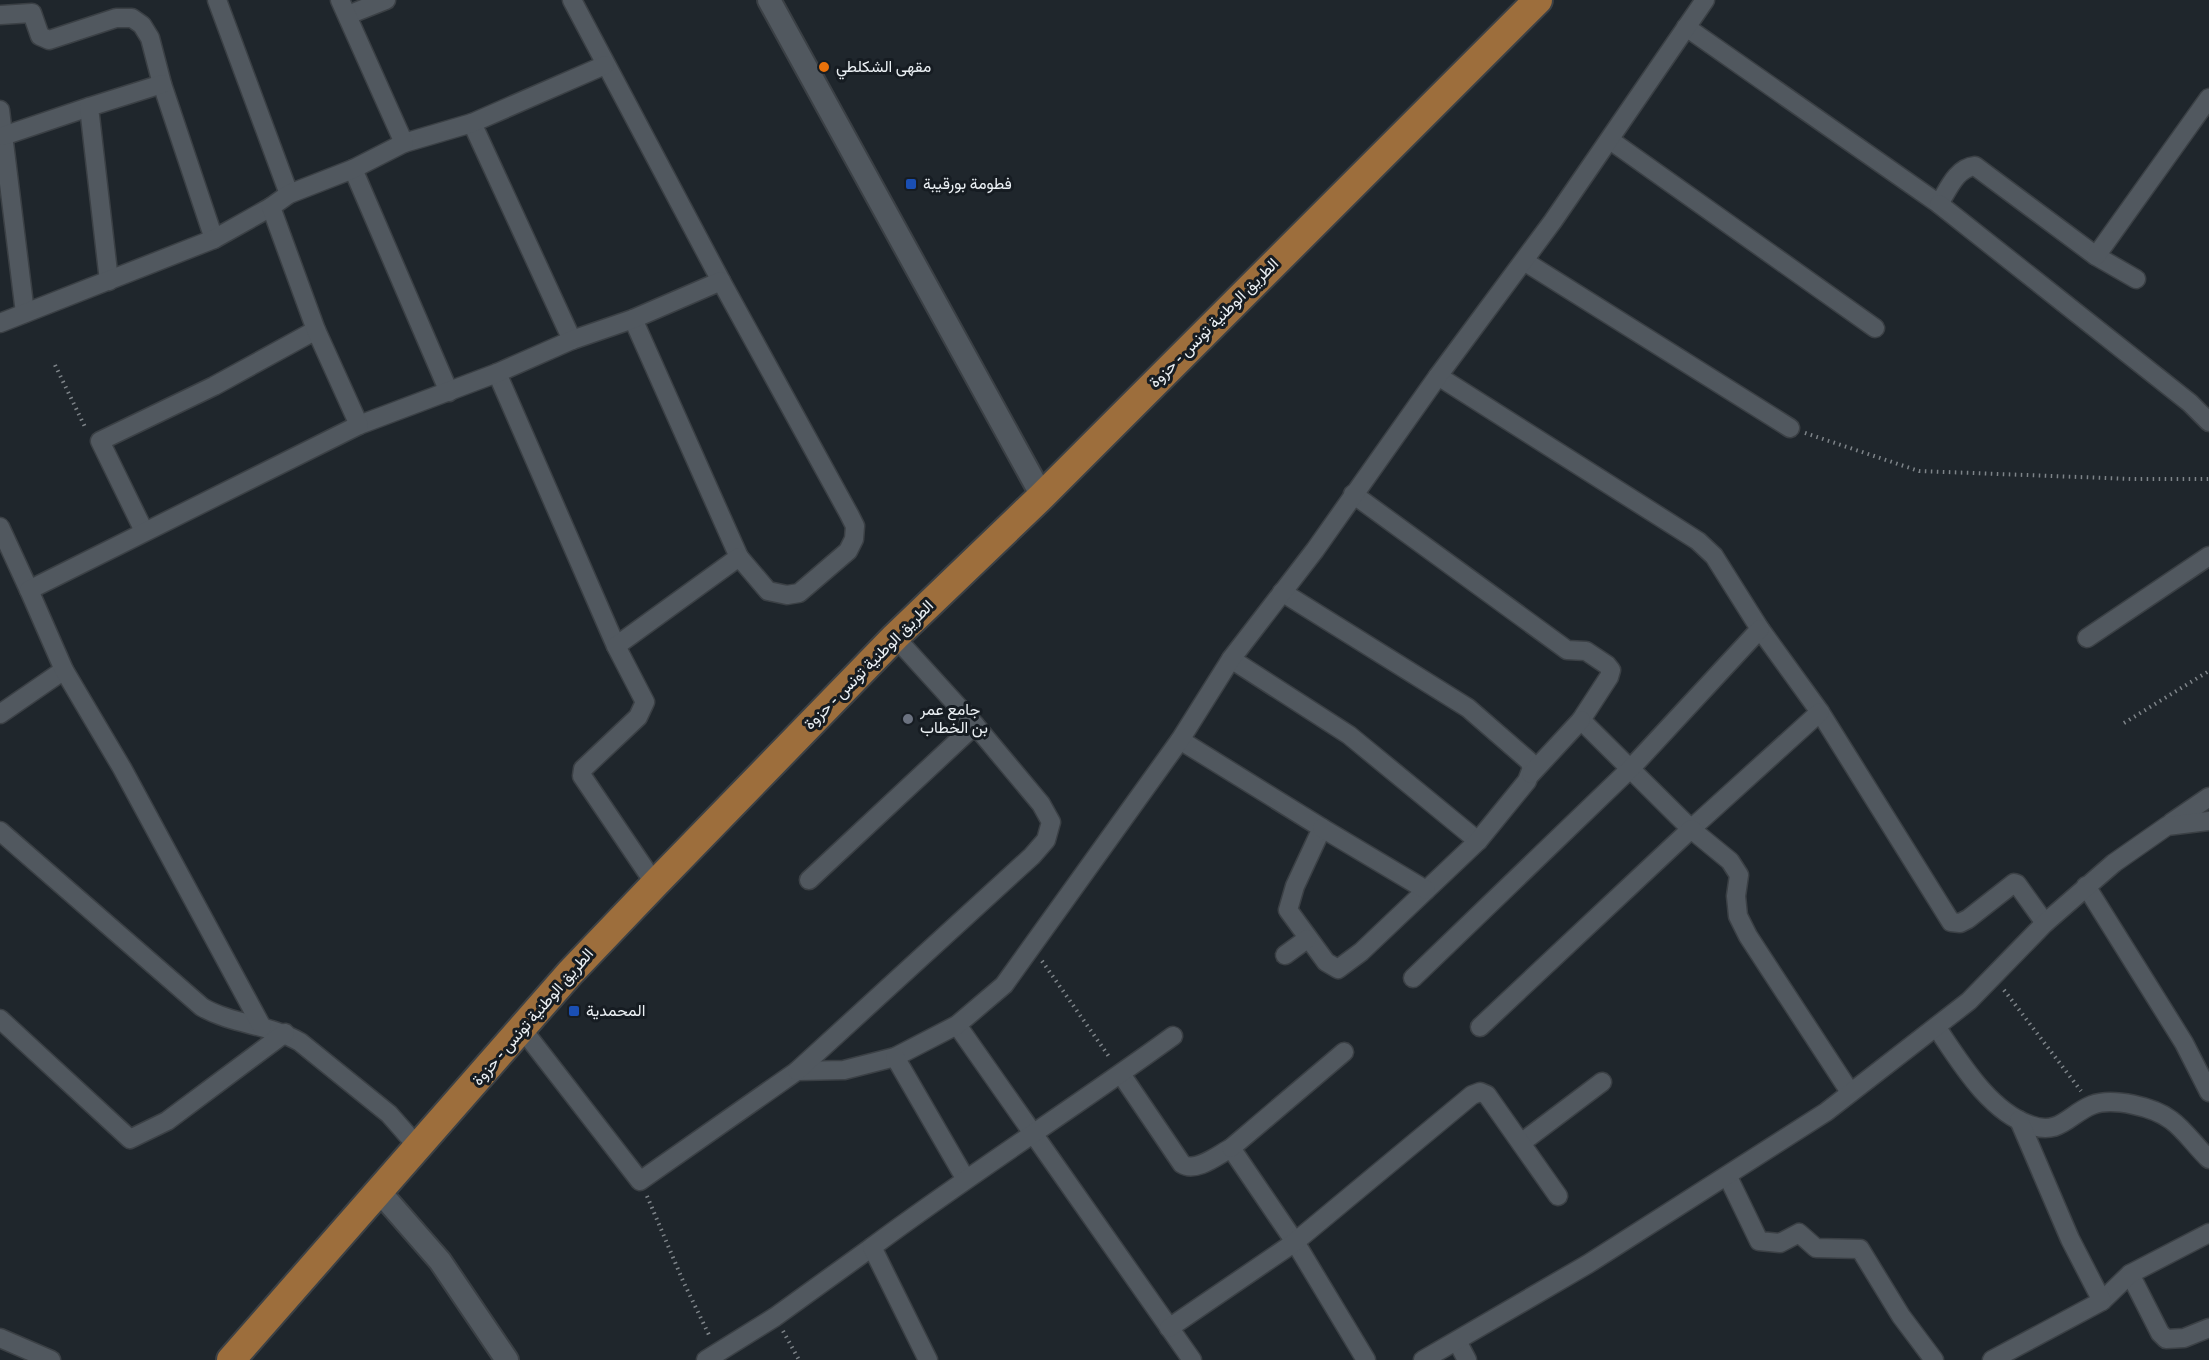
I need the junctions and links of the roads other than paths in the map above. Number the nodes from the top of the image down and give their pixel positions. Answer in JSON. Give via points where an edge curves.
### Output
{"nodes":[{"id":1,"x":217,"y":0,"type":"edge"},
{"id":2,"x":386,"y":0,"type":"edge"},
{"id":3,"x":572,"y":0,"type":"edge"},
{"id":4,"x":769,"y":0,"type":"edge"},
{"id":5,"x":1538,"y":0,"type":"edge"},
{"id":6,"x":1705,"y":0,"type":"edge"},
{"id":7,"x":344,"y":7,"type":"edge"},
{"id":8,"x":0,"y":15,"type":"edge"},
{"id":9,"x":1686,"y":27,"type":"junction"},
{"id":10,"x":605,"y":64,"type":"junction"},
{"id":11,"x":162,"y":84,"type":"junction"},
{"id":12,"x":2209,"y":98,"type":"edge"},
{"id":13,"x":89,"y":107,"type":"junction"},
{"id":14,"x":0,"y":110,"type":"edge"},
{"id":15,"x":472,"y":123,"type":"junction"},
{"id":16,"x":3,"y":136,"type":"junction"},
{"id":17,"x":1610,"y":140,"type":"junction"},
{"id":18,"x":404,"y":143,"type":"junction"},
{"id":19,"x":353,"y":169,"type":"junction"},
{"id":20,"x":289,"y":194,"type":"junction"},
{"id":21,"x":1939,"y":204,"type":"junction"},
{"id":22,"x":271,"y":207,"type":"junction"},
{"id":23,"x":8,"y":227,"type":"edge"},
{"id":24,"x":214,"y":239,"type":"junction"},
{"id":25,"x":2096,"y":256,"type":"junction"},
{"id":26,"x":1524,"y":261,"type":"junction"},
{"id":27,"x":2136,"y":279,"type":"dead end"},
{"id":28,"x":109,"y":281,"type":"junction"},
{"id":29,"x":721,"y":281,"type":"junction"},
{"id":30,"x":25,"y":313,"type":"junction"},
{"id":31,"x":633,"y":319,"type":"junction"},
{"id":32,"x":0,"y":323,"type":"edge"},
{"id":33,"x":1875,"y":328,"type":"dead end"},
{"id":34,"x":316,"y":330,"type":"junction"},
{"id":35,"x":572,"y":340,"type":"junction"},
{"id":36,"x":498,"y":373,"type":"junction"},
{"id":37,"x":1438,"y":376,"type":"junction"},
{"id":38,"x":448,"y":392,"type":"junction"},
{"id":39,"x":2209,"y":422,"type":"edge"},
{"id":40,"x":358,"y":425,"type":"junction"},
{"id":41,"x":1790,"y":428,"type":"road end"},
{"id":42,"x":1353,"y":494,"type":"junction"},
{"id":43,"x":1042,"y":496,"type":"junction"},
{"id":44,"x":0,"y":527,"type":"edge"},
{"id":45,"x":144,"y":531,"type":"junction"},
{"id":46,"x":2209,"y":556,"type":"edge"},
{"id":47,"x":739,"y":557,"type":"junction"},
{"id":48,"x":29,"y":590,"type":"junction"},
{"id":49,"x":1282,"y":591,"type":"junction"},
{"id":50,"x":1760,"y":629,"type":"junction"},
{"id":51,"x":896,"y":636,"type":"junction"},
{"id":52,"x":2087,"y":638,"type":"dead end"},
{"id":53,"x":616,"y":646,"type":"junction"},
{"id":54,"x":1231,"y":659,"type":"junction"},
{"id":55,"x":64,"y":670,"type":"junction"},
{"id":56,"x":1820,"y":712,"type":"junction"},
{"id":57,"x":0,"y":714,"type":"edge"},
{"id":58,"x":1581,"y":720,"type":"junction"},
{"id":59,"x":975,"y":725,"type":"junction"},
{"id":60,"x":1180,"y":740,"type":"junction"},
{"id":61,"x":1632,"y":767,"type":"junction"},
{"id":62,"x":1531,"y":774,"type":"junction"},
{"id":63,"x":2209,"y":797,"type":"edge"},
{"id":64,"x":2209,"y":821,"type":"edge"},
{"id":65,"x":2167,"y":826,"type":"junction"},
{"id":66,"x":1322,"y":828,"type":"junction"},
{"id":67,"x":1691,"y":829,"type":"junction"},
{"id":68,"x":1478,"y":841,"type":"junction"},
{"id":69,"x":4,"y":842,"type":"edge"},
{"id":70,"x":809,"y":880,"type":"dead end"},
{"id":71,"x":655,"y":884,"type":"junction"},
{"id":72,"x":2085,"y":886,"type":"junction"},
{"id":73,"x":1426,"y":891,"type":"junction"},
{"id":74,"x":2044,"y":923,"type":"junction"},
{"id":75,"x":1307,"y":939,"type":"junction"},
{"id":76,"x":1285,"y":955,"type":"dead end"},
{"id":77,"x":1413,"y":978,"type":"dead end"},
{"id":78,"x":0,"y":1019,"type":"edge"},
{"id":79,"x":957,"y":1025,"type":"junction"},
{"id":80,"x":262,"y":1027,"type":"junction"},
{"id":81,"x":1480,"y":1027,"type":"dead end"},
{"id":82,"x":1937,"y":1028,"type":"junction"},
{"id":83,"x":523,"y":1030,"type":"junction"},
{"id":84,"x":285,"y":1033,"type":"junction"},
{"id":85,"x":1173,"y":1036,"type":"dead end"},
{"id":86,"x":1344,"y":1052,"type":"dead end"},
{"id":87,"x":895,"y":1057,"type":"junction"},
{"id":88,"x":797,"y":1071,"type":"junction"},
{"id":89,"x":1121,"y":1074,"type":"junction"},
{"id":90,"x":1602,"y":1082,"type":"dead end"},
{"id":91,"x":1850,"y":1092,"type":"junction"},
{"id":92,"x":2209,"y":1092,"type":"edge"},
{"id":93,"x":2019,"y":1120,"type":"junction"},
{"id":94,"x":1032,"y":1132,"type":"junction"},
{"id":95,"x":1521,"y":1143,"type":"junction"},
{"id":96,"x":418,"y":1147,"type":"junction"},
{"id":97,"x":1231,"y":1148,"type":"junction"},
{"id":98,"x":2209,"y":1159,"type":"edge"},
{"id":99,"x":1728,"y":1177,"type":"junction"},
{"id":100,"x":965,"y":1178,"type":"junction"},
{"id":101,"x":379,"y":1191,"type":"junction"},
{"id":102,"x":1558,"y":1196,"type":"dead end"},
{"id":103,"x":2209,"y":1233,"type":"edge"},
{"id":104,"x":1295,"y":1242,"type":"junction"},
{"id":105,"x":872,"y":1247,"type":"junction"},
{"id":106,"x":2130,"y":1274,"type":"junction"},
{"id":107,"x":2102,"y":1301,"type":"junction"},
{"id":108,"x":2209,"y":1328,"type":"edge"},
{"id":109,"x":1169,"y":1329,"type":"junction"},
{"id":110,"x":0,"y":1338,"type":"edge"},
{"id":111,"x":1457,"y":1341,"type":"junction"},
{"id":112,"x":712,"y":1355,"type":"edge"},
{"id":113,"x":51,"y":1360,"type":"edge"},
{"id":114,"x":231,"y":1360,"type":"edge"},
{"id":115,"x":507,"y":1360,"type":"edge"},
{"id":116,"x":928,"y":1360,"type":"edge"},
{"id":117,"x":1192,"y":1360,"type":"edge"},
{"id":118,"x":1366,"y":1360,"type":"edge"},
{"id":119,"x":1422,"y":1360,"type":"edge"},
{"id":120,"x":1467,"y":1360,"type":"edge"},
{"id":121,"x":1934,"y":1360,"type":"edge"},
{"id":122,"x":1992,"y":1360,"type":"edge"}],
"edges":[{"from":1,"to":20,"type":"street"},
{"from":2,"to":7,"type":"street"},
{"from":3,"to":10,"type":"street"},
{"from":4,"to":43,"type":"street"},
{"from":5,"to":43,"type":"main road","name":"الطريق الوطنية تونس - حزوة"},
{"from":6,"to":9,"type":"street"},
{"from":7,"to":18,"type":"street"},
{"from":8,"to":11,"type":"street","via":[[32,13],[40,36],[49,40],[116,18],[132,18],[150,38]]},
{"from":9,"to":17,"type":"street"},
{"from":9,"to":21,"type":"street"},
{"from":10,"to":15,"type":"street"},
{"from":10,"to":29,"type":"street"},
{"from":11,"to":13,"type":"street"},
{"from":11,"to":24,"type":"street"},
{"from":12,"to":25,"type":"street"},
{"from":13,"to":16,"type":"street"},
{"from":13,"to":28,"type":"street"},
{"from":14,"to":16,"type":"street"},
{"from":15,"to":18,"type":"street"},
{"from":15,"to":35,"type":"street"},
{"from":16,"to":23,"type":"street"},
{"from":17,"to":26,"type":"street"},
{"from":17,"to":33,"type":"street"},
{"from":18,"to":19,"type":"street"},
{"from":19,"to":20,"type":"street"},
{"from":19,"to":38,"type":"street"},
{"from":20,"to":22,"type":"street"},
{"from":21,"to":25,"type":"street","via":[[1958,174],[1975,166]]},
{"from":21,"to":39,"type":"street"},
{"from":22,"to":24,"type":"street"},
{"from":22,"to":34,"type":"street"},
{"from":23,"to":30,"type":"street"},
{"from":24,"to":28,"type":"street"},
{"from":25,"to":27,"type":"street"},
{"from":26,"to":37,"type":"street"},
{"from":26,"to":41,"type":"street"},
{"from":28,"to":30,"type":"street"},
{"from":29,"to":31,"type":"street"},
{"from":29,"to":47,"type":"street","via":[[855,526],[848,551],[798,593],[768,591]]},
{"from":30,"to":32,"type":"street"},
{"from":31,"to":35,"type":"street"},
{"from":31,"to":47,"type":"street"},
{"from":34,"to":40,"type":"street"},
{"from":34,"to":45,"type":"street","via":[[214,386],[100,441]]},
{"from":35,"to":36,"type":"street"},
{"from":36,"to":38,"type":"street"},
{"from":36,"to":53,"type":"street"},
{"from":37,"to":42,"type":"street"},
{"from":37,"to":50,"type":"street","via":[[1698,541],[1714,556]]},
{"from":38,"to":40,"type":"street"},
{"from":40,"to":45,"type":"street"},
{"from":42,"to":49,"type":"street"},
{"from":42,"to":58,"type":"street","via":[[1567,650],[1586,651],[1607,664],[1611,670],[1609,677]]},
{"from":43,"to":51,"type":"main road","name":"الطريق الوطنية تونس - حزوة"},
{"from":44,"to":48,"type":"street"},
{"from":45,"to":48,"type":"street"},
{"from":46,"to":52,"type":"street"},
{"from":47,"to":53,"type":"street"},
{"from":48,"to":55,"type":"street"},
{"from":49,"to":54,"type":"street"},
{"from":49,"to":62,"type":"street","via":[[1468,708],[1529,761]]},
{"from":50,"to":56,"type":"street"},
{"from":50,"to":61,"type":"street"},
{"from":51,"to":59,"type":"street"},
{"from":51,"to":71,"type":"main road","name":"الطريق الوطنية تونس - حزوة"},
{"from":53,"to":71,"type":"street","via":[[645,702],[638,717],[583,769],[582,776]]},
{"from":54,"to":60,"type":"street"},
{"from":54,"to":68,"type":"street","via":[[1349,735]]},
{"from":55,"to":57,"type":"street"},
{"from":55,"to":80,"type":"street","via":[[122,768]]},
{"from":56,"to":67,"type":"street"},
{"from":56,"to":74,"type":"street","via":[[1951,922],[1968,919],[2014,883]]},
{"from":58,"to":61,"type":"street"},
{"from":58,"to":62,"type":"street"},
{"from":59,"to":70,"type":"street"},
{"from":59,"to":88,"type":"street","via":[[1041,804],[1051,822],[1046,840]]},
{"from":60,"to":66,"type":"street"},
{"from":60,"to":79,"type":"street","via":[[1004,985]]},
{"from":61,"to":67,"type":"street"},
{"from":61,"to":77,"type":"street"},
{"from":62,"to":68,"type":"street"},
{"from":63,"to":65,"type":"street"},
{"from":64,"to":65,"type":"street"},
{"from":65,"to":72,"type":"street"},
{"from":66,"to":73,"type":"street"},
{"from":66,"to":75,"type":"street","via":[[1288,903],[1290,916]]},
{"from":67,"to":81,"type":"street"},
{"from":67,"to":91,"type":"street","via":[[1730,861],[1739,875],[1738,916],[1748,936]]},
{"from":68,"to":73,"type":"street"},
{"from":69,"to":80,"type":"street","via":[[202,1007],[231,1021]]},
{"from":71,"to":83,"type":"main road","name":"الطريق الوطنية تونس - حزوة","via":[[570,973]]},
{"from":72,"to":74,"type":"street"},
{"from":72,"to":92,"type":"street","via":[[2184,1043]]},
{"from":73,"to":75,"type":"street","via":[[1338,969],[1326,962]]},
{"from":74,"to":82,"type":"street","via":[[1995,977]]},
{"from":75,"to":76,"type":"street"},
{"from":78,"to":84,"type":"street","via":[[130,1139],[167,1121]]},
{"from":79,"to":87,"type":"street"},
{"from":79,"to":94,"type":"street"},
{"from":80,"to":84,"type":"street"},
{"from":82,"to":91,"type":"street"},
{"from":82,"to":93,"type":"street","via":[[1996,1105]]},
{"from":83,"to":88,"type":"street","via":[[640,1181]]},
{"from":83,"to":96,"type":"main road","name":"الطريق الوطنية تونس - حزوة"},
{"from":84,"to":96,"type":"street","via":[[389,1114]]},
{"from":85,"to":89,"type":"street"},
{"from":86,"to":97,"type":"street"},
{"from":87,"to":88,"type":"street","via":[[844,1070]]},
{"from":87,"to":100,"type":"street"},
{"from":89,"to":94,"type":"street"},
{"from":89,"to":97,"type":"street","via":[[1182,1164],[1195,1167]]},
{"from":90,"to":95,"type":"street"},
{"from":91,"to":99,"type":"street"},
{"from":93,"to":98,"type":"street","via":[[2032,1126],[2063,1125],[2092,1105],[2110,1102],[2131,1106],[2171,1120]]},
{"from":93,"to":107,"type":"street","via":[[2070,1239]]},
{"from":94,"to":100,"type":"street"},
{"from":94,"to":109,"type":"street"},
{"from":95,"to":102,"type":"street"},
{"from":95,"to":104,"type":"street","via":[[1487,1095],[1472,1095]]},
{"from":96,"to":101,"type":"main road","name":"الطريق الوطنية تونس - حزوة"},
{"from":97,"to":104,"type":"street"},
{"from":99,"to":111,"type":"street"},
{"from":99,"to":121,"type":"street","via":[[1759,1241],[1780,1243],[1799,1233],[1816,1248],[1860,1249],[1901,1316]]},
{"from":100,"to":105,"type":"street"},
{"from":101,"to":114,"type":"main road","name":"الطريق الوطنية تونس - حزوة"},
{"from":101,"to":115,"type":"street","via":[[440,1262]]},
{"from":103,"to":106,"type":"street"},
{"from":104,"to":109,"type":"street"},
{"from":104,"to":118,"type":"street"},
{"from":105,"to":112,"type":"street","via":[[775,1317]]},
{"from":105,"to":116,"type":"street"},
{"from":106,"to":107,"type":"street"},
{"from":106,"to":108,"type":"street","via":[[2166,1339],[2184,1338]]},
{"from":107,"to":122,"type":"street"},
{"from":109,"to":117,"type":"street"},
{"from":110,"to":113,"type":"street"},
{"from":111,"to":119,"type":"street"},
{"from":111,"to":120,"type":"street"}]}
